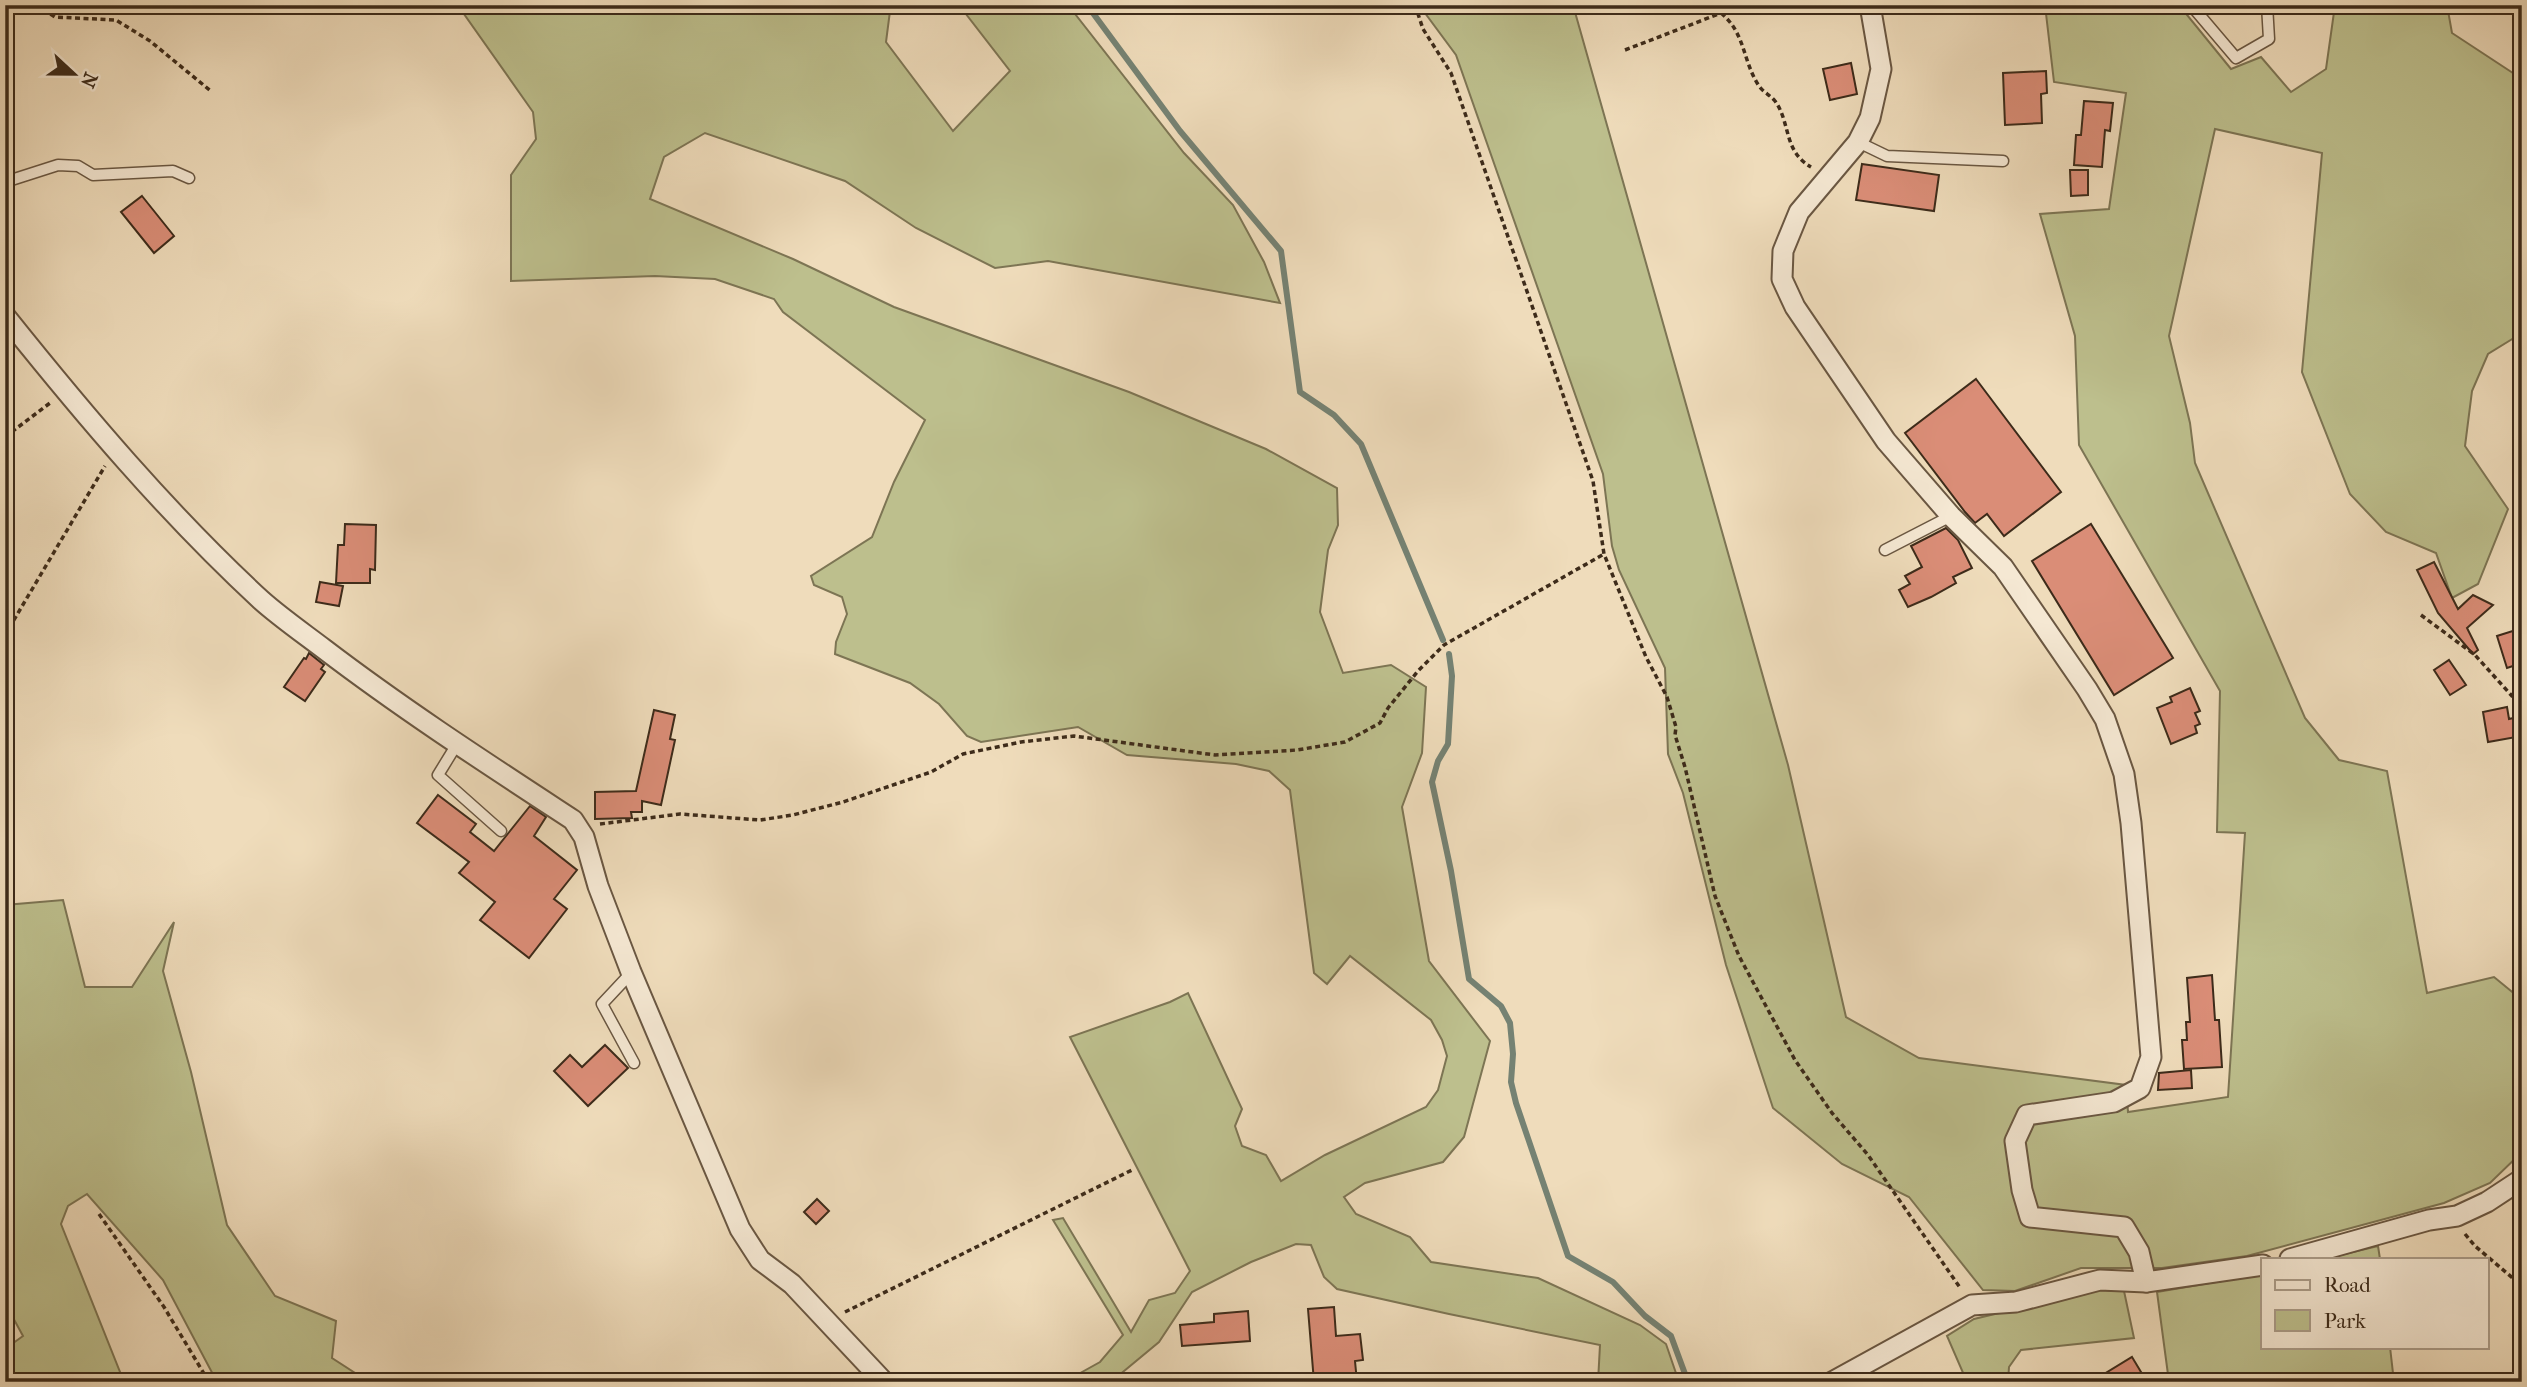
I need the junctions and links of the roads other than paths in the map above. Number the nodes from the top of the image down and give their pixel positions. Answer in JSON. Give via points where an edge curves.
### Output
{"nodes":[{"id":1,"x":1870,"y":5,"type":"edge"},
{"id":2,"x":2191,"y":5,"type":"edge"},
{"id":3,"x":2267,"y":5,"type":"edge"},
{"id":4,"x":1858,"y":142,"type":"junction"},
{"id":5,"x":2003,"y":161,"type":"dead end"},
{"id":6,"x":189,"y":178,"type":"dead end"},
{"id":7,"x":5,"y":182,"type":"edge"},
{"id":8,"x":5,"y":316,"type":"edge"},
{"id":9,"x":1951,"y":516,"type":"junction"},
{"id":10,"x":1885,"y":550,"type":"dead end"},
{"id":11,"x":457,"y":744,"type":"junction"},
{"id":12,"x":501,"y":831,"type":"dead end"},
{"id":13,"x":631,"y":972,"type":"junction"},
{"id":14,"x":634,"y":1063,"type":"dead end"},
{"id":15,"x":2522,"y":1179,"type":"edge"},
{"id":16,"x":2294,"y":1258,"type":"edge"},
{"id":17,"x":2261,"y":1265,"type":"edge"},
{"id":18,"x":2146,"y":1282,"type":"junction"},
{"id":19,"x":884,"y":1382,"type":"edge"},
{"id":20,"x":1832,"y":1382,"type":"edge"}],
"edges":[{"from":1,"to":4,"type":"street","via":[[1881,69],[1870,118]]},
{"from":2,"to":3,"type":"lane","via":[[2236,58],[2269,39]]},
{"from":4,"to":5,"type":"lane","via":[[1887,156]]},
{"from":4,"to":9,"type":"street","via":[[1799,212],[1783,251],[1783,279],[1795,307],[1886,441]]},
{"from":6,"to":7,"type":"lane","via":[[173,171],[93,175],[78,166],[58,165]]},
{"from":8,"to":11,"type":"street","via":[[160,499],[263,601]]},
{"from":9,"to":10,"type":"lane"},
{"from":9,"to":18,"type":"street","via":[[2003,567],[2087,689],[2105,719],[2124,774],[2151,1057],[2140,1088],[2114,1102],[2027,1115],[2015,1141],[2030,1217],[2124,1227],[2139,1252]]},
{"from":11,"to":12,"type":"lane","via":[[438,775]]},
{"from":11,"to":13,"type":"street","via":[[579,827]]},
{"from":13,"to":14,"type":"lane","via":[[602,1004]]},
{"from":13,"to":19,"type":"street","via":[[746,1239],[760,1260],[792,1284]]},
{"from":15,"to":16,"type":"street","via":[[2457,1216]]},
{"from":17,"to":18,"type":"street"},
{"from":18,"to":20,"type":"street","via":[[2100,1280],[2016,1302],[1972,1305]]}]}
